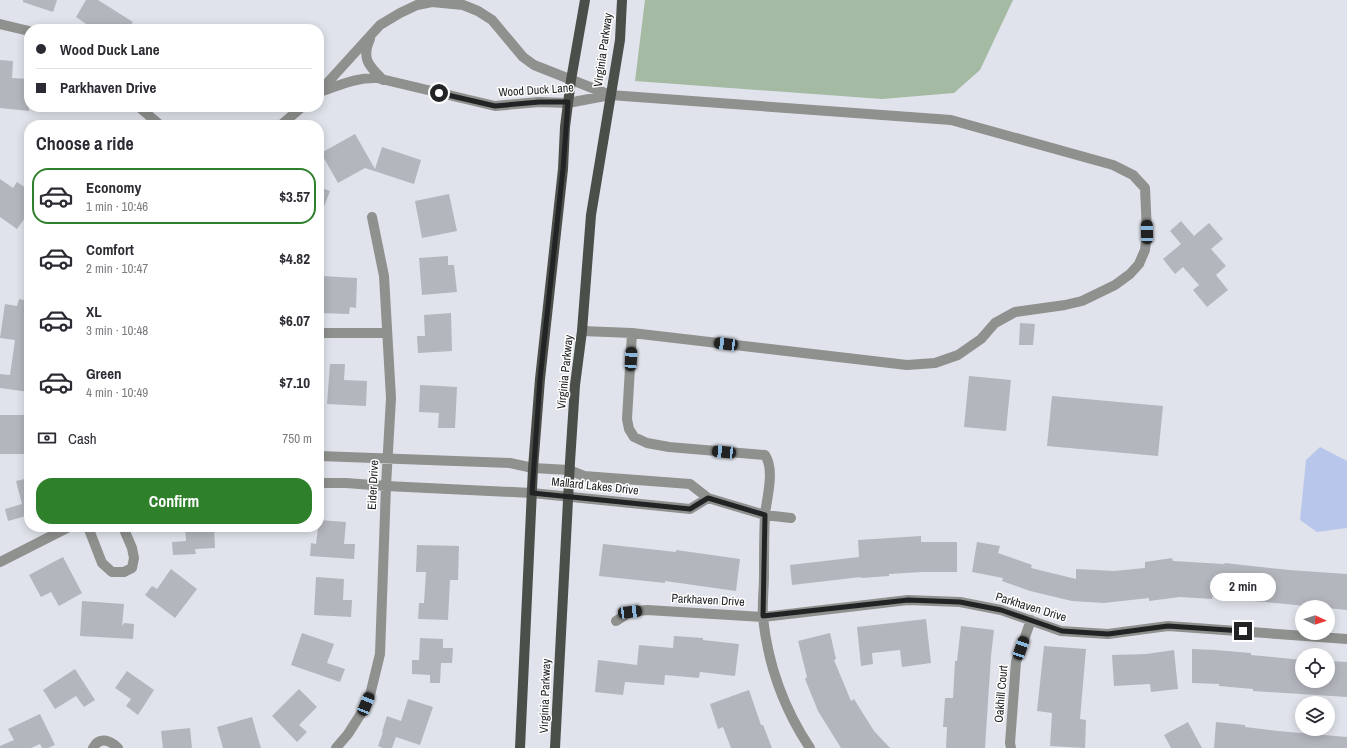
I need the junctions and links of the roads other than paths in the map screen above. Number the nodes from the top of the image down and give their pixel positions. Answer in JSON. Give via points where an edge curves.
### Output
{"nodes":[{"id":1,"x":585,"y":0,"type":"edge"},
{"id":2,"x":622,"y":0,"type":"edge"},
{"id":3,"x":0,"y":24,"type":"edge"},
{"id":4,"x":24,"y":30,"type":"edge"},
{"id":5,"x":372,"y":34,"type":"junction"},
{"id":6,"x":383,"y":80,"type":"junction"},
{"id":7,"x":571,"y":80,"type":"junction"},
{"id":8,"x":324,"y":87,"type":"edge"},
{"id":9,"x":324,"y":90,"type":"edge"},
{"id":10,"x":610,"y":94,"type":"junction"},
{"id":11,"x":568,"y":102,"type":"junction"},
{"id":12,"x":145,"y":112,"type":"edge"},
{"id":13,"x":296,"y":112,"type":"edge"},
{"id":14,"x":154,"y":120,"type":"edge"},
{"id":15,"x":287,"y":120,"type":"edge"},
{"id":16,"x":372,"y":217,"type":"dead end"},
{"id":17,"x":582,"y":331,"type":"junction"},
{"id":18,"x":324,"y":333,"type":"edge"},
{"id":19,"x":387,"y":333,"type":"junction"},
{"id":20,"x":632,"y":333,"type":"junction"},
{"id":21,"x":324,"y":456,"type":"edge"},
{"id":22,"x":388,"y":458,"type":"junction"},
{"id":23,"x":533,"y":468,"type":"junction"},
{"id":24,"x":570,"y":470,"type":"junction"},
{"id":25,"x":324,"y":483,"type":"edge"},
{"id":26,"x":386,"y":486,"type":"junction"},
{"id":27,"x":532,"y":493,"type":"junction"},
{"id":28,"x":568,"y":496,"type":"junction"},
{"id":29,"x":708,"y":498,"type":"junction"},
{"id":30,"x":765,"y":515,"type":"junction"},
{"id":31,"x":791,"y":518,"type":"dead end"},
{"id":32,"x":59,"y":532,"type":"edge"},
{"id":33,"x":90,"y":532,"type":"edge"},
{"id":34,"x":125,"y":532,"type":"edge"},
{"id":35,"x":1,"y":560,"type":"edge"},
{"id":36,"x":763,"y":616,"type":"junction"},
{"id":37,"x":1030,"y":620,"type":"junction"},
{"id":38,"x":616,"y":621,"type":"dead end"},
{"id":39,"x":1347,"y":639,"type":"edge"},
{"id":40,"x":337,"y":747,"type":"edge"},
{"id":41,"x":93,"y":748,"type":"edge"},
{"id":42,"x":118,"y":748,"type":"edge"},
{"id":43,"x":520,"y":748,"type":"edge"},
{"id":44,"x":555,"y":748,"type":"edge"},
{"id":45,"x":810,"y":748,"type":"edge"},
{"id":46,"x":1011,"y":748,"type":"edge"}],
"edges":[{"from":1,"to":7,"type":"main road","name":"Virginia Parkway"},
{"from":2,"to":10,"type":"main road","name":"Virginia Parkway","via":[[620,40]]},
{"from":3,"to":4,"type":"street"},
{"from":5,"to":6,"type":"street","name":"Wood Duck Lane","via":[[366,47],[366,56],[369,66]]},
{"from":5,"to":7,"type":"street","name":"Wood Duck Lane","via":[[386,21],[417,5],[432,2],[463,5],[492,20],[523,58]]},
{"from":5,"to":8,"type":"street","name":"Wood Duck Lane"},
{"from":6,"to":9,"type":"street","name":"Wood Duck Lane","via":[[357,79]]},
{"from":6,"to":11,"type":"street","name":"Wood Duck Lane","via":[[495,106]]},
{"from":7,"to":10,"type":"street","name":"Wood Duck Lane"},
{"from":7,"to":11,"type":"main road","name":"Virginia Parkway"},
{"from":10,"to":11,"type":"street","name":"Wood Duck Lane"},
{"from":10,"to":17,"type":"main road","name":"Virginia Parkway","via":[[591,215]]},
{"from":10,"to":20,"type":"street","via":[[951,120],[1113,165],[1133,175],[1145,188],[1145,250],[1139,264],[1130,274],[1115,285],[1082,300],[1015,312],[995,323],[981,339],[958,355],[935,363],[908,365]]},
{"from":11,"to":23,"type":"main road","name":"Virginia Parkway"},
{"from":12,"to":14,"type":"street"},
{"from":13,"to":15,"type":"street"},
{"from":16,"to":19,"type":"street","name":"Eider Drive","via":[[384,276]]},
{"from":17,"to":20,"type":"street"},
{"from":17,"to":24,"type":"main road","name":"Virginia Parkway","via":[[575,385]]},
{"from":18,"to":19,"type":"street"},
{"from":19,"to":22,"type":"street","name":"Eider Drive","via":[[391,398]]},
{"from":20,"to":30,"type":"street","via":[[627,419],[634,438],[669,447],[764,455],[770,470]]},
{"from":21,"to":22,"type":"street","name":"Mallard Lakes Drive"},
{"from":22,"to":23,"type":"street","name":"Mallard Lakes Drive","via":[[510,463]]},
{"from":22,"to":26,"type":"street","name":"Eider Drive"},
{"from":23,"to":24,"type":"street","name":"Mallard Lakes Drive"},
{"from":23,"to":27,"type":"main road","name":"Virginia Parkway"},
{"from":24,"to":28,"type":"main road","name":"Virginia Parkway"},
{"from":24,"to":29,"type":"street","name":"Mallard Lakes Drive","via":[[584,476],[690,484]]},
{"from":25,"to":26,"type":"street","name":"Mallard Lakes Drive"},
{"from":26,"to":27,"type":"street","name":"Mallard Lakes Drive"},
{"from":26,"to":40,"type":"street","name":"Eider Drive","via":[[380,654],[372,688],[362,712]]},
{"from":27,"to":28,"type":"street","name":"Mallard Lakes Drive"},
{"from":27,"to":43,"type":"main road","name":"Virginia Parkway"},
{"from":28,"to":29,"type":"street","name":"Mallard Lakes Drive","via":[[690,509]]},
{"from":28,"to":44,"type":"main road","name":"Virginia Parkway"},
{"from":29,"to":30,"type":"street"},
{"from":30,"to":31,"type":"street"},
{"from":30,"to":36,"type":"street"},
{"from":32,"to":35,"type":"street"},
{"from":33,"to":34,"type":"street","via":[[102,563],[112,572],[124,572],[132,568],[134,558]]},
{"from":36,"to":37,"type":"street","name":"Parkhaven Drive","via":[[908,600],[960,602],[1001,610]]},
{"from":36,"to":38,"type":"street","name":"Parkhaven Drive","via":[[647,610],[630,612]]},
{"from":36,"to":45,"type":"street","via":[[778,683],[796,726]]},
{"from":37,"to":39,"type":"street","name":"Parkhaven Drive","via":[[1062,631],[1108,634],[1168,626]]},
{"from":37,"to":46,"type":"street","name":"Oakhill Court","via":[[1016,662]]},
{"from":41,"to":42,"type":"street","via":[[95,743],[103,740],[111,741]]}]}
